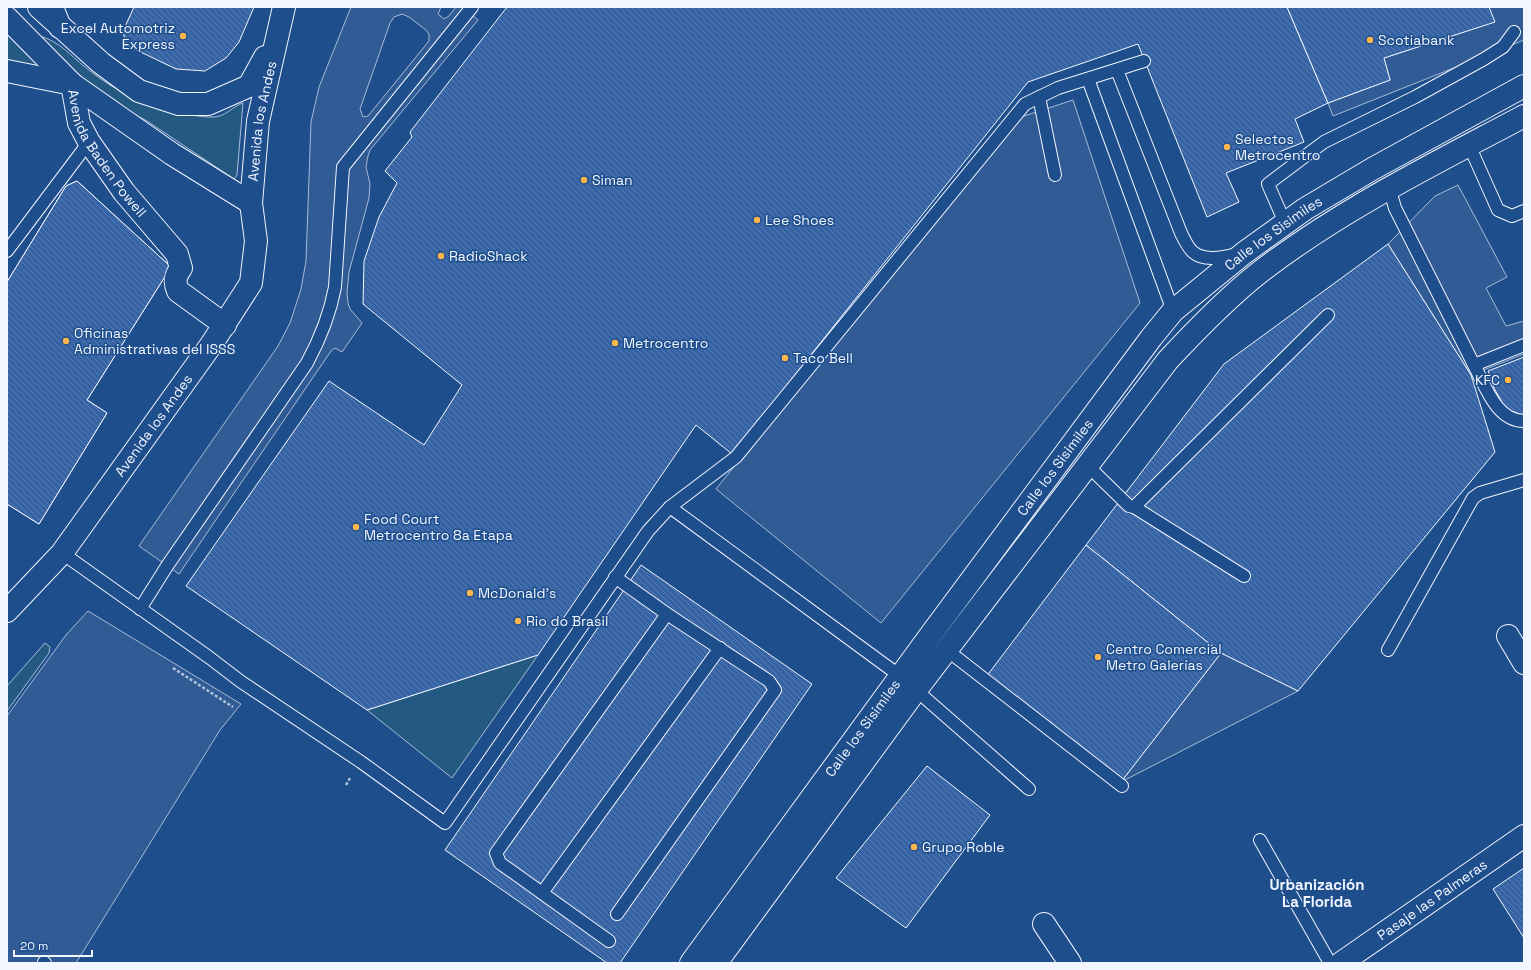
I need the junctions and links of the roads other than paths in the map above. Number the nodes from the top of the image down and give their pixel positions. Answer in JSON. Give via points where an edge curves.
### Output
{"nodes":[{"id":1,"x":39,"y":7,"type":"edge"},
{"id":2,"x":52,"y":7,"type":"edge"},
{"id":3,"x":472,"y":7,"type":"edge"},
{"id":4,"x":282,"y":11,"type":"edge"},
{"id":5,"x":7,"y":18,"type":"edge"},
{"id":6,"x":60,"y":27,"type":"junction"},
{"id":7,"x":1514,"y":32,"type":"dead end"},
{"id":8,"x":1144,"y":61,"type":"dead end"},
{"id":9,"x":1117,"y":70,"type":"junction"},
{"id":10,"x":7,"y":71,"type":"edge"},
{"id":11,"x":1088,"y":79,"type":"junction"},
{"id":12,"x":72,"y":84,"type":"junction"},
{"id":13,"x":1524,"y":86,"type":"edge"},
{"id":14,"x":1039,"y":97,"type":"junction"},
{"id":15,"x":1524,"y":116,"type":"edge"},
{"id":16,"x":89,"y":142,"type":"junction"},
{"id":17,"x":1469,"y":145,"type":"junction"},
{"id":18,"x":1055,"y":175,"type":"dead end"},
{"id":19,"x":1389,"y":187,"type":"junction"},
{"id":20,"x":251,"y":203,"type":"junction"},
{"id":21,"x":1524,"y":211,"type":"edge"},
{"id":22,"x":1285,"y":223,"type":"junction"},
{"id":23,"x":7,"y":252,"type":"edge"},
{"id":24,"x":1244,"y":252,"type":"junction"},
{"id":25,"x":1173,"y":311,"type":"junction"},
{"id":26,"x":1328,"y":315,"type":"dead end"},
{"id":27,"x":225,"y":325,"type":"junction"},
{"id":28,"x":1524,"y":346,"type":"edge"},
{"id":29,"x":1474,"y":365,"type":"junction"},
{"id":30,"x":1524,"y":421,"type":"edge"},
{"id":31,"x":1088,"y":466,"type":"junction"},
{"id":32,"x":1524,"y":480,"type":"edge"},
{"id":33,"x":1134,"y":507,"type":"junction"},
{"id":34,"x":670,"y":508,"type":"junction"},
{"id":35,"x":62,"y":553,"type":"junction"},
{"id":36,"x":1244,"y":576,"type":"dead end"},
{"id":37,"x":615,"y":577,"type":"junction"},
{"id":38,"x":140,"y":609,"type":"junction"},
{"id":39,"x":7,"y":611,"type":"edge"},
{"id":40,"x":667,"y":614,"type":"junction"},
{"id":41,"x":929,"y":636,"type":"junction"},
{"id":42,"x":1508,"y":636,"type":"dead end"},
{"id":43,"x":720,"y":648,"type":"junction"},
{"id":44,"x":1388,"y":650,"type":"dead end"},
{"id":45,"x":947,"y":651,"type":"junction"},
{"id":46,"x":1524,"y":663,"type":"edge"},
{"id":47,"x":908,"y":683,"type":"junction"},
{"id":48,"x":1122,"y":786,"type":"dead end"},
{"id":49,"x":1029,"y":789,"type":"dead end"},
{"id":50,"x":1524,"y":836,"type":"edge"},
{"id":51,"x":1260,"y":840,"type":"dead end"},
{"id":52,"x":542,"y":893,"type":"junction"},
{"id":53,"x":617,"y":914,"type":"dead end"},
{"id":54,"x":1044,"y":924,"type":"dead end"},
{"id":55,"x":609,"y":941,"type":"dead end"},
{"id":56,"x":691,"y":963,"type":"edge"},
{"id":57,"x":716,"y":963,"type":"edge"},
{"id":58,"x":1070,"y":963,"type":"edge"},
{"id":59,"x":1330,"y":963,"type":"edge"},
{"id":60,"x":1341,"y":963,"type":"edge"}],
"edges":[{"from":1,"to":6,"type":"main road"},
{"from":2,"to":6,"type":"main road"},
{"from":3,"to":38,"type":"lane","via":[[343,167],[335,287],[332,304],[316,345],[307,363]]},
{"from":4,"to":6,"type":"main road","via":[[262,65],[249,86],[208,104],[179,104],[139,91],[101,63]]},
{"from":4,"to":20,"type":"main road","name":"Avenida los Andes","via":[[258,121]]},
{"from":5,"to":12,"type":"main road"},
{"from":7,"to":22,"type":"lane","via":[[1503,47],[1484,59],[1324,142],[1268,184]]},
{"from":8,"to":9,"type":"lane"},
{"from":9,"to":11,"type":"lane"},
{"from":9,"to":24,"type":"lane","via":[[1181,234],[1193,252],[1206,258]]},
{"from":10,"to":12,"type":"main road"},
{"from":11,"to":14,"type":"lane"},
{"from":11,"to":25,"type":"lane"},
{"from":12,"to":16,"type":"main road","name":"Avenida Baden Powell","via":[[79,123]]},
{"from":12,"to":20,"type":"main road","name":"Avenida Baden Powell","via":[[172,154]]},
{"from":13,"to":22,"type":"main road","name":"Calle los Sisimiles","via":[[1374,168]]},
{"from":14,"to":18,"type":"lane"},
{"from":14,"to":34,"type":"lane","via":[[1026,104],[736,457]]},
{"from":15,"to":17,"type":"main road","name":"Calle los Sisimiles"},
{"from":16,"to":23,"type":"lane"},
{"from":16,"to":27,"type":"main road","name":"Avenida Baden Powell","via":[[124,192],[177,254],[180,268],[175,284],[178,291]]},
{"from":17,"to":19,"type":"main road","name":"Calle los Sisimiles"},
{"from":17,"to":21,"type":"lane","via":[[1498,210],[1512,216]]},
{"from":19,"to":29,"type":"lane","via":[[1396,208]]},
{"from":19,"to":31,"type":"main road","name":"Calle los Sisimiles","via":[[1319,230],[1259,273],[1192,334],[1168,360]]},
{"from":20,"to":27,"type":"main road","name":"Avenida los Andes","via":[[256,241],[251,283]]},
{"from":22,"to":24,"type":"main road","name":"Calle los Sisimiles"},
{"from":24,"to":25,"type":"main road","name":"Calle los Sisimiles"},
{"from":25,"to":41,"type":"main road","name":"Calle los Sisimiles","via":[[1150,338]]},
{"from":26,"to":33,"type":"lane"},
{"from":27,"to":35,"type":"main road","name":"Avenida los Andes"},
{"from":28,"to":29,"type":"lane"},
{"from":29,"to":30,"type":"lane","via":[[1505,416]]},
{"from":31,"to":33,"type":"lane","via":[[1129,506]]},
{"from":31,"to":45,"type":"main road","name":"Calle los Sisimiles"},
{"from":32,"to":44,"type":"lane","via":[[1480,493],[1473,498]]},
{"from":33,"to":36,"type":"lane"},
{"from":34,"to":37,"type":"lane","via":[[648,531]]},
{"from":34,"to":47,"type":"lane"},
{"from":35,"to":38,"type":"lane"},
{"from":35,"to":39,"type":"main road","name":"Avenida los Andes"},
{"from":37,"to":38,"type":"lane","via":[[446,823]]},
{"from":37,"to":40,"type":"lane"},
{"from":40,"to":43,"type":"lane"},
{"from":40,"to":52,"type":"lane","via":[[496,853],[500,863]]},
{"from":41,"to":45,"type":"lane"},
{"from":41,"to":47,"type":"main road","name":"Calle los Sisimiles"},
{"from":42,"to":46,"type":"main road"},
{"from":43,"to":52,"type":"lane"},
{"from":43,"to":53,"type":"lane","via":[[769,681],[775,690]]},
{"from":45,"to":47,"type":"main road","name":"Calle los Sisimiles"},
{"from":45,"to":48,"type":"lane"},
{"from":47,"to":49,"type":"lane"},
{"from":47,"to":56,"type":"main road","name":"Calle los Sisimiles"},
{"from":47,"to":57,"type":"main road","name":"Calle los Sisimiles"},
{"from":50,"to":60,"type":"main road","name":"Pasaje las Palmeras"},
{"from":51,"to":59,"type":"lane"},
{"from":52,"to":55,"type":"lane"},
{"from":54,"to":58,"type":"main road"}]}
